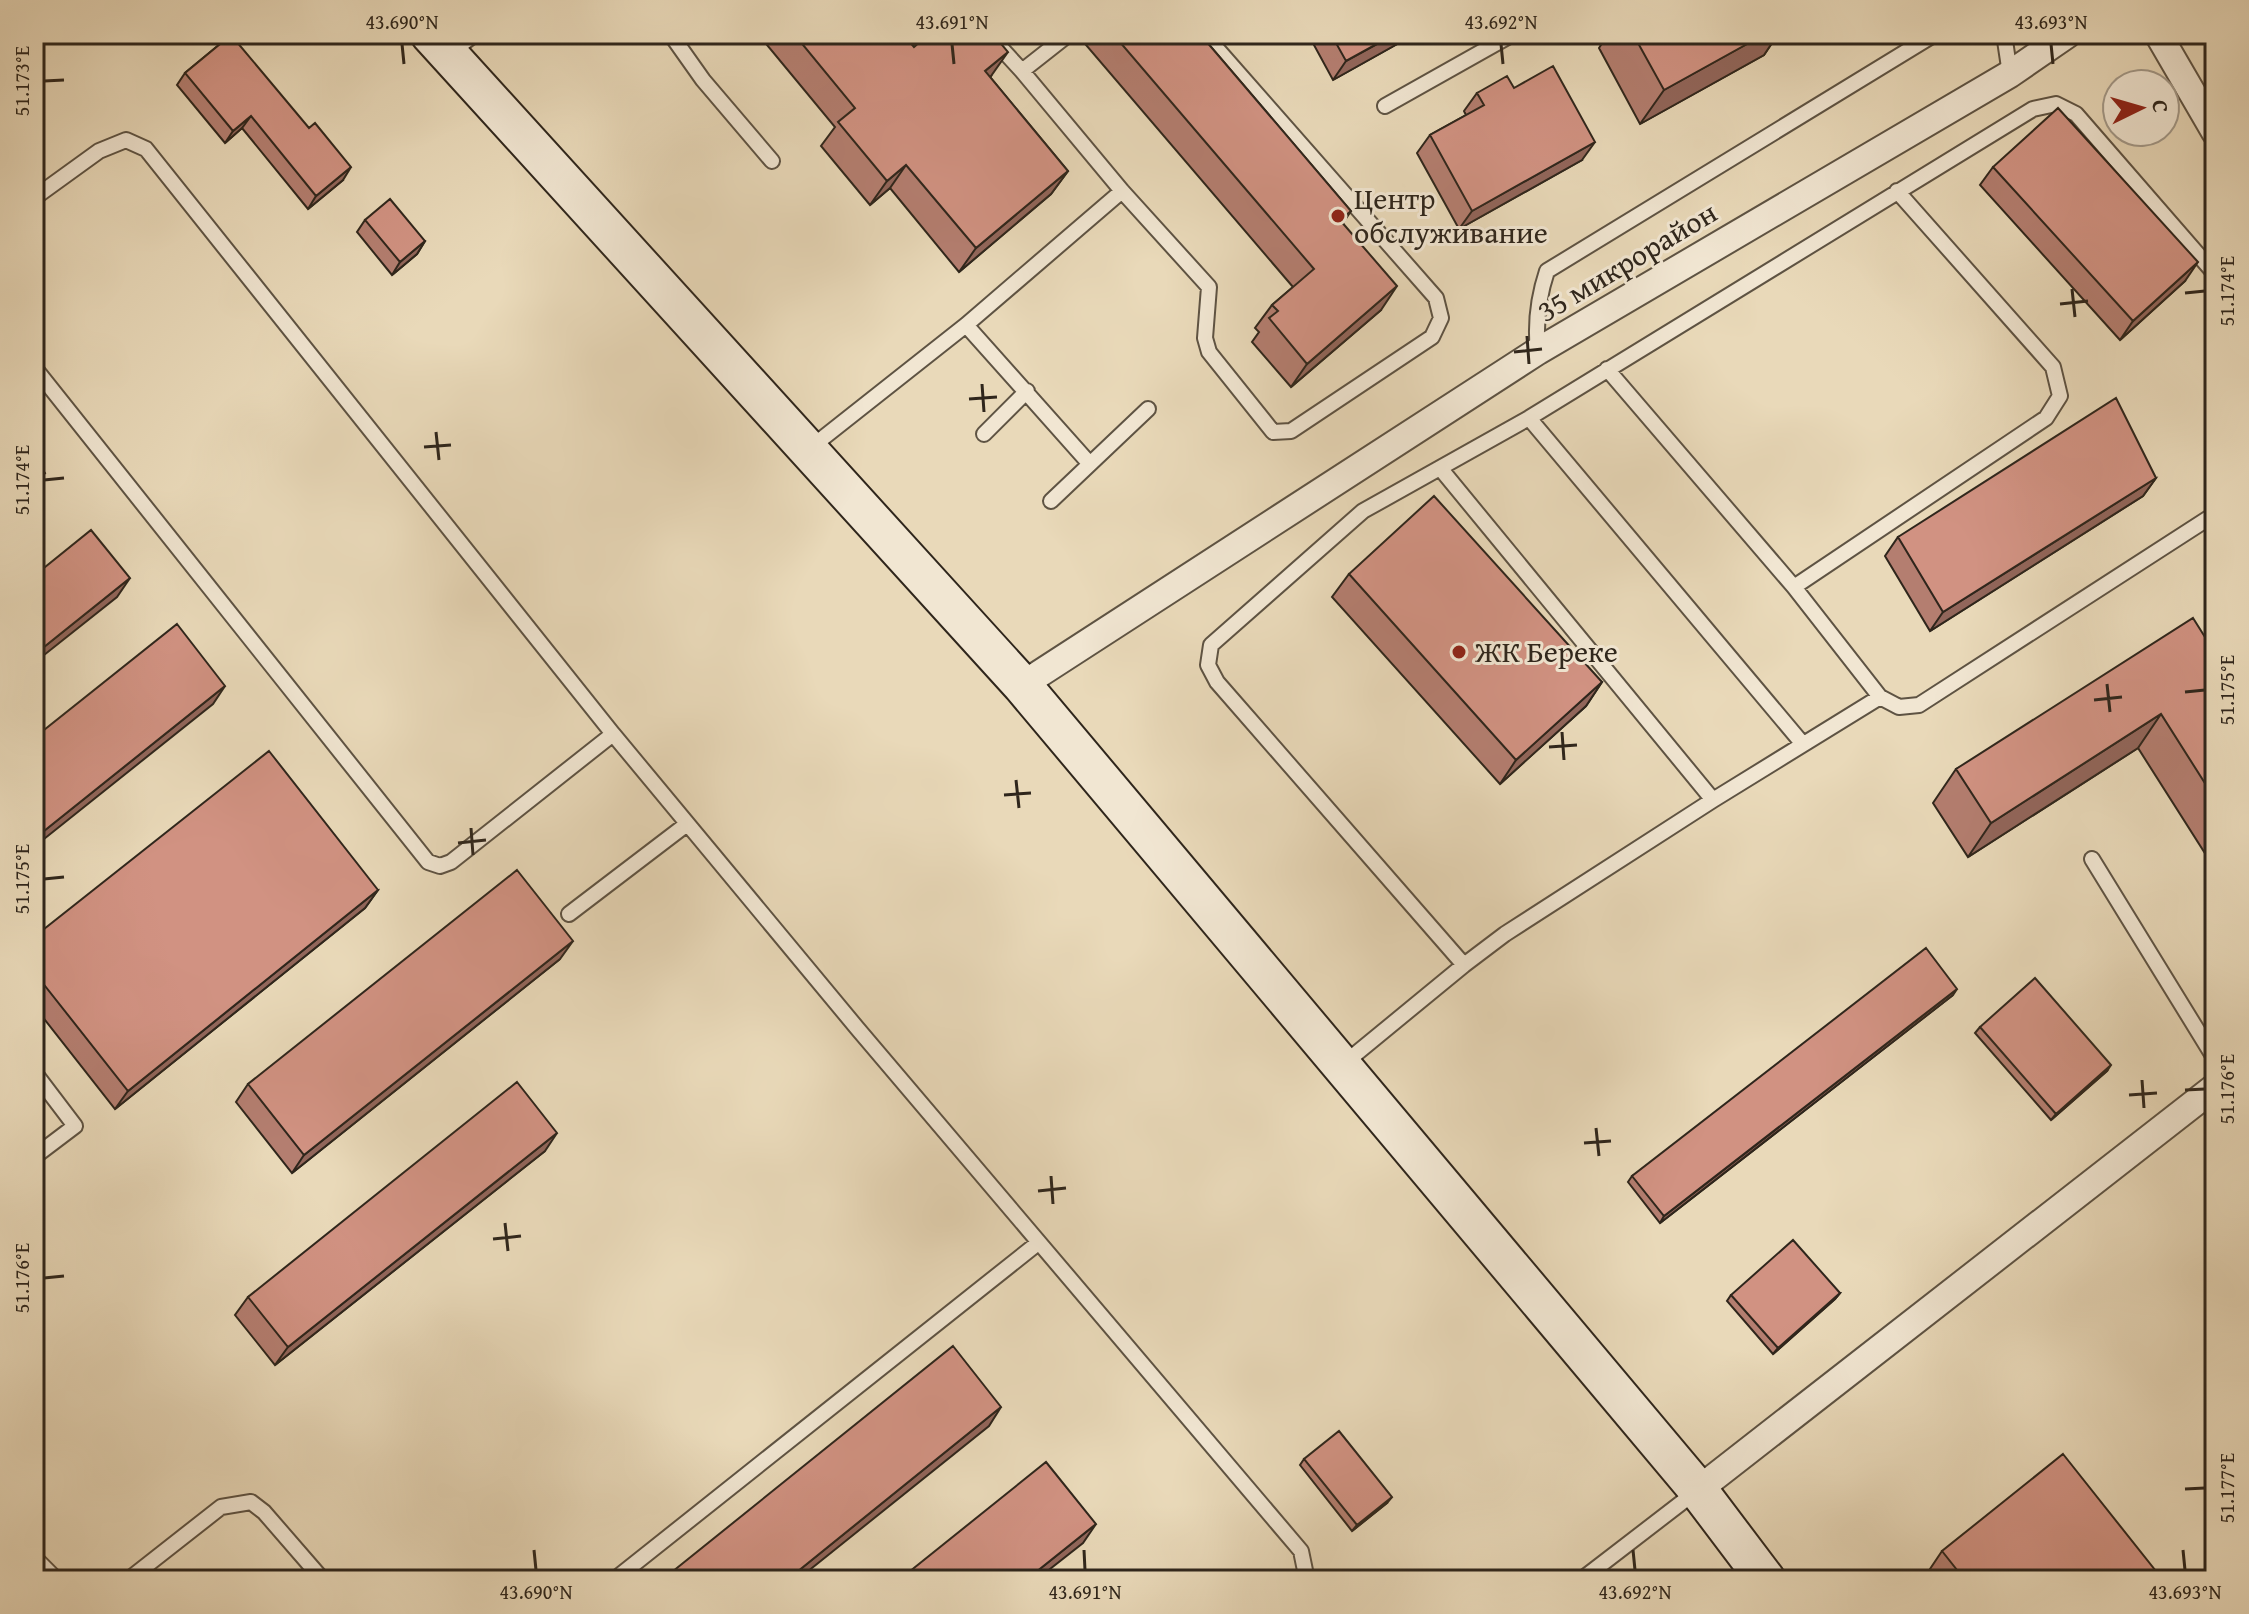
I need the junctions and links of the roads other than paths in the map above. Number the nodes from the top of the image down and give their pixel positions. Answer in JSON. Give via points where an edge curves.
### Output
{"nodes":[{"id":1,"x":674,"y":34,"type":"edge"},
{"id":2,"x":988,"y":34,"type":"edge"},
{"id":3,"x":1069,"y":34,"type":"edge"},
{"id":4,"x":1204,"y":34,"type":"edge"},
{"id":5,"x":1513,"y":34,"type":"edge"},
{"id":6,"x":1935,"y":34,"type":"edge"},
{"id":7,"x":2004,"y":34,"type":"edge"},
{"id":8,"x":2068,"y":34,"type":"edge"},
{"id":9,"x":2158,"y":34,"type":"edge"},
{"id":10,"x":452,"y":41,"type":"edge"},
{"id":11,"x":1022,"y":71,"type":"junction"},
{"id":12,"x":2010,"y":74,"type":"junction"},
{"id":13,"x":1385,"y":106,"type":"dead end"},
{"id":14,"x":2215,"y":132,"type":"edge"},
{"id":15,"x":772,"y":161,"type":"dead end"},
{"id":16,"x":1122,"y":191,"type":"junction"},
{"id":17,"x":1897,"y":191,"type":"junction"},
{"id":18,"x":34,"y":198,"type":"edge"},
{"id":19,"x":2215,"y":274,"type":"edge"},
{"id":20,"x":966,"y":325,"type":"junction"},
{"id":21,"x":1538,"y":351,"type":"junction"},
{"id":22,"x":34,"y":367,"type":"edge"},
{"id":23,"x":1607,"y":369,"type":"junction"},
{"id":24,"x":1027,"y":391,"type":"junction"},
{"id":25,"x":1148,"y":409,"type":"dead end"},
{"id":26,"x":1529,"y":418,"type":"junction"},
{"id":27,"x":984,"y":434,"type":"dead end"},
{"id":28,"x":809,"y":449,"type":"junction"},
{"id":29,"x":1089,"y":463,"type":"junction"},
{"id":30,"x":1440,"y":468,"type":"junction"},
{"id":31,"x":1051,"y":501,"type":"dead end"},
{"id":32,"x":2215,"y":514,"type":"edge"},
{"id":33,"x":1794,"y":587,"type":"junction"},
{"id":34,"x":1022,"y":685,"type":"junction"},
{"id":35,"x":1880,"y":697,"type":"junction"},
{"id":36,"x":613,"y":734,"type":"junction"},
{"id":37,"x":1802,"y":743,"type":"junction"},
{"id":38,"x":1713,"y":800,"type":"junction"},
{"id":39,"x":687,"y":824,"type":"junction"},
{"id":40,"x":2092,"y":859,"type":"dead end"},
{"id":41,"x":569,"y":914,"type":"dead end"},
{"id":42,"x":1464,"y":965,"type":"junction"},
{"id":43,"x":2215,"y":1059,"type":"edge"},
{"id":44,"x":1340,"y":1066,"type":"junction"},
{"id":45,"x":34,"y":1072,"type":"edge"},
{"id":46,"x":2215,"y":1087,"type":"edge"},
{"id":47,"x":34,"y":1157,"type":"edge"},
{"id":48,"x":1038,"y":1243,"type":"junction"},
{"id":49,"x":1698,"y":1490,"type":"junction"},
{"id":50,"x":34,"y":1557,"type":"edge"},
{"id":51,"x":57,"y":1580,"type":"edge"},
{"id":52,"x":128,"y":1580,"type":"edge"},
{"id":53,"x":323,"y":1580,"type":"edge"},
{"id":54,"x":614,"y":1580,"type":"edge"},
{"id":55,"x":1307,"y":1580,"type":"edge"},
{"id":56,"x":1581,"y":1580,"type":"edge"},
{"id":57,"x":1766,"y":1580,"type":"edge"}],
"edges":[{"from":1,"to":15,"type":"lane","via":[[703,80]]},
{"from":2,"to":11,"type":"lane"},
{"from":3,"to":11,"type":"lane"},
{"from":4,"to":16,"type":"lane","via":[[1436,298],[1441,318],[1432,337],[1291,431],[1273,432],[1206,346],[1209,287]]},
{"from":5,"to":13,"type":"lane"},
{"from":6,"to":21,"type":"lane","via":[[1547,271],[1539,294]]},
{"from":7,"to":12,"type":"lane"},
{"from":8,"to":12,"type":"street","name":"35 микрорайон"},
{"from":9,"to":14,"type":"street"},
{"from":10,"to":28,"type":"street"},
{"from":11,"to":16,"type":"lane"},
{"from":12,"to":21,"type":"street","name":"35 микрорайон"},
{"from":16,"to":20,"type":"lane"},
{"from":17,"to":19,"type":"lane","via":[[2033,109],[2056,104],[2076,114]]},
{"from":17,"to":23,"type":"lane"},
{"from":17,"to":33,"type":"lane","via":[[2053,367],[2060,396],[2046,418]]},
{"from":18,"to":36,"type":"lane","via":[[99,151],[126,140],[146,149]]},
{"from":20,"to":24,"type":"lane"},
{"from":20,"to":28,"type":"lane"},
{"from":21,"to":34,"type":"street","name":"35 микрорайон"},
{"from":22,"to":36,"type":"lane","via":[[428,862],[451,862]]},
{"from":23,"to":26,"type":"lane"},
{"from":23,"to":33,"type":"lane"},
{"from":24,"to":27,"type":"lane"},
{"from":24,"to":29,"type":"lane"},
{"from":25,"to":29,"type":"lane"},
{"from":26,"to":30,"type":"lane"},
{"from":26,"to":37,"type":"lane"},
{"from":28,"to":34,"type":"street"},
{"from":29,"to":31,"type":"lane"},
{"from":30,"to":38,"type":"lane"},
{"from":30,"to":42,"type":"lane","via":[[1363,511],[1211,645],[1208,665],[1217,682]]},
{"from":32,"to":35,"type":"lane","via":[[1919,705],[1899,707]]},
{"from":33,"to":35,"type":"lane"},
{"from":34,"to":44,"type":"street"},
{"from":35,"to":37,"type":"lane"},
{"from":36,"to":39,"type":"lane"},
{"from":37,"to":38,"type":"lane"},
{"from":38,"to":42,"type":"lane"},
{"from":39,"to":41,"type":"lane"},
{"from":39,"to":48,"type":"lane"},
{"from":40,"to":43,"type":"lane"},
{"from":42,"to":44,"type":"lane"},
{"from":44,"to":49,"type":"street"},
{"from":45,"to":47,"type":"lane","via":[[75,1126]]},
{"from":46,"to":49,"type":"street"},
{"from":48,"to":54,"type":"lane"},
{"from":48,"to":55,"type":"lane","via":[[1301,1551]]},
{"from":49,"to":56,"type":"lane"},
{"from":49,"to":57,"type":"street"},
{"from":50,"to":51,"type":"lane"},
{"from":52,"to":53,"type":"lane","via":[[221,1507],[251,1502]]}]}
